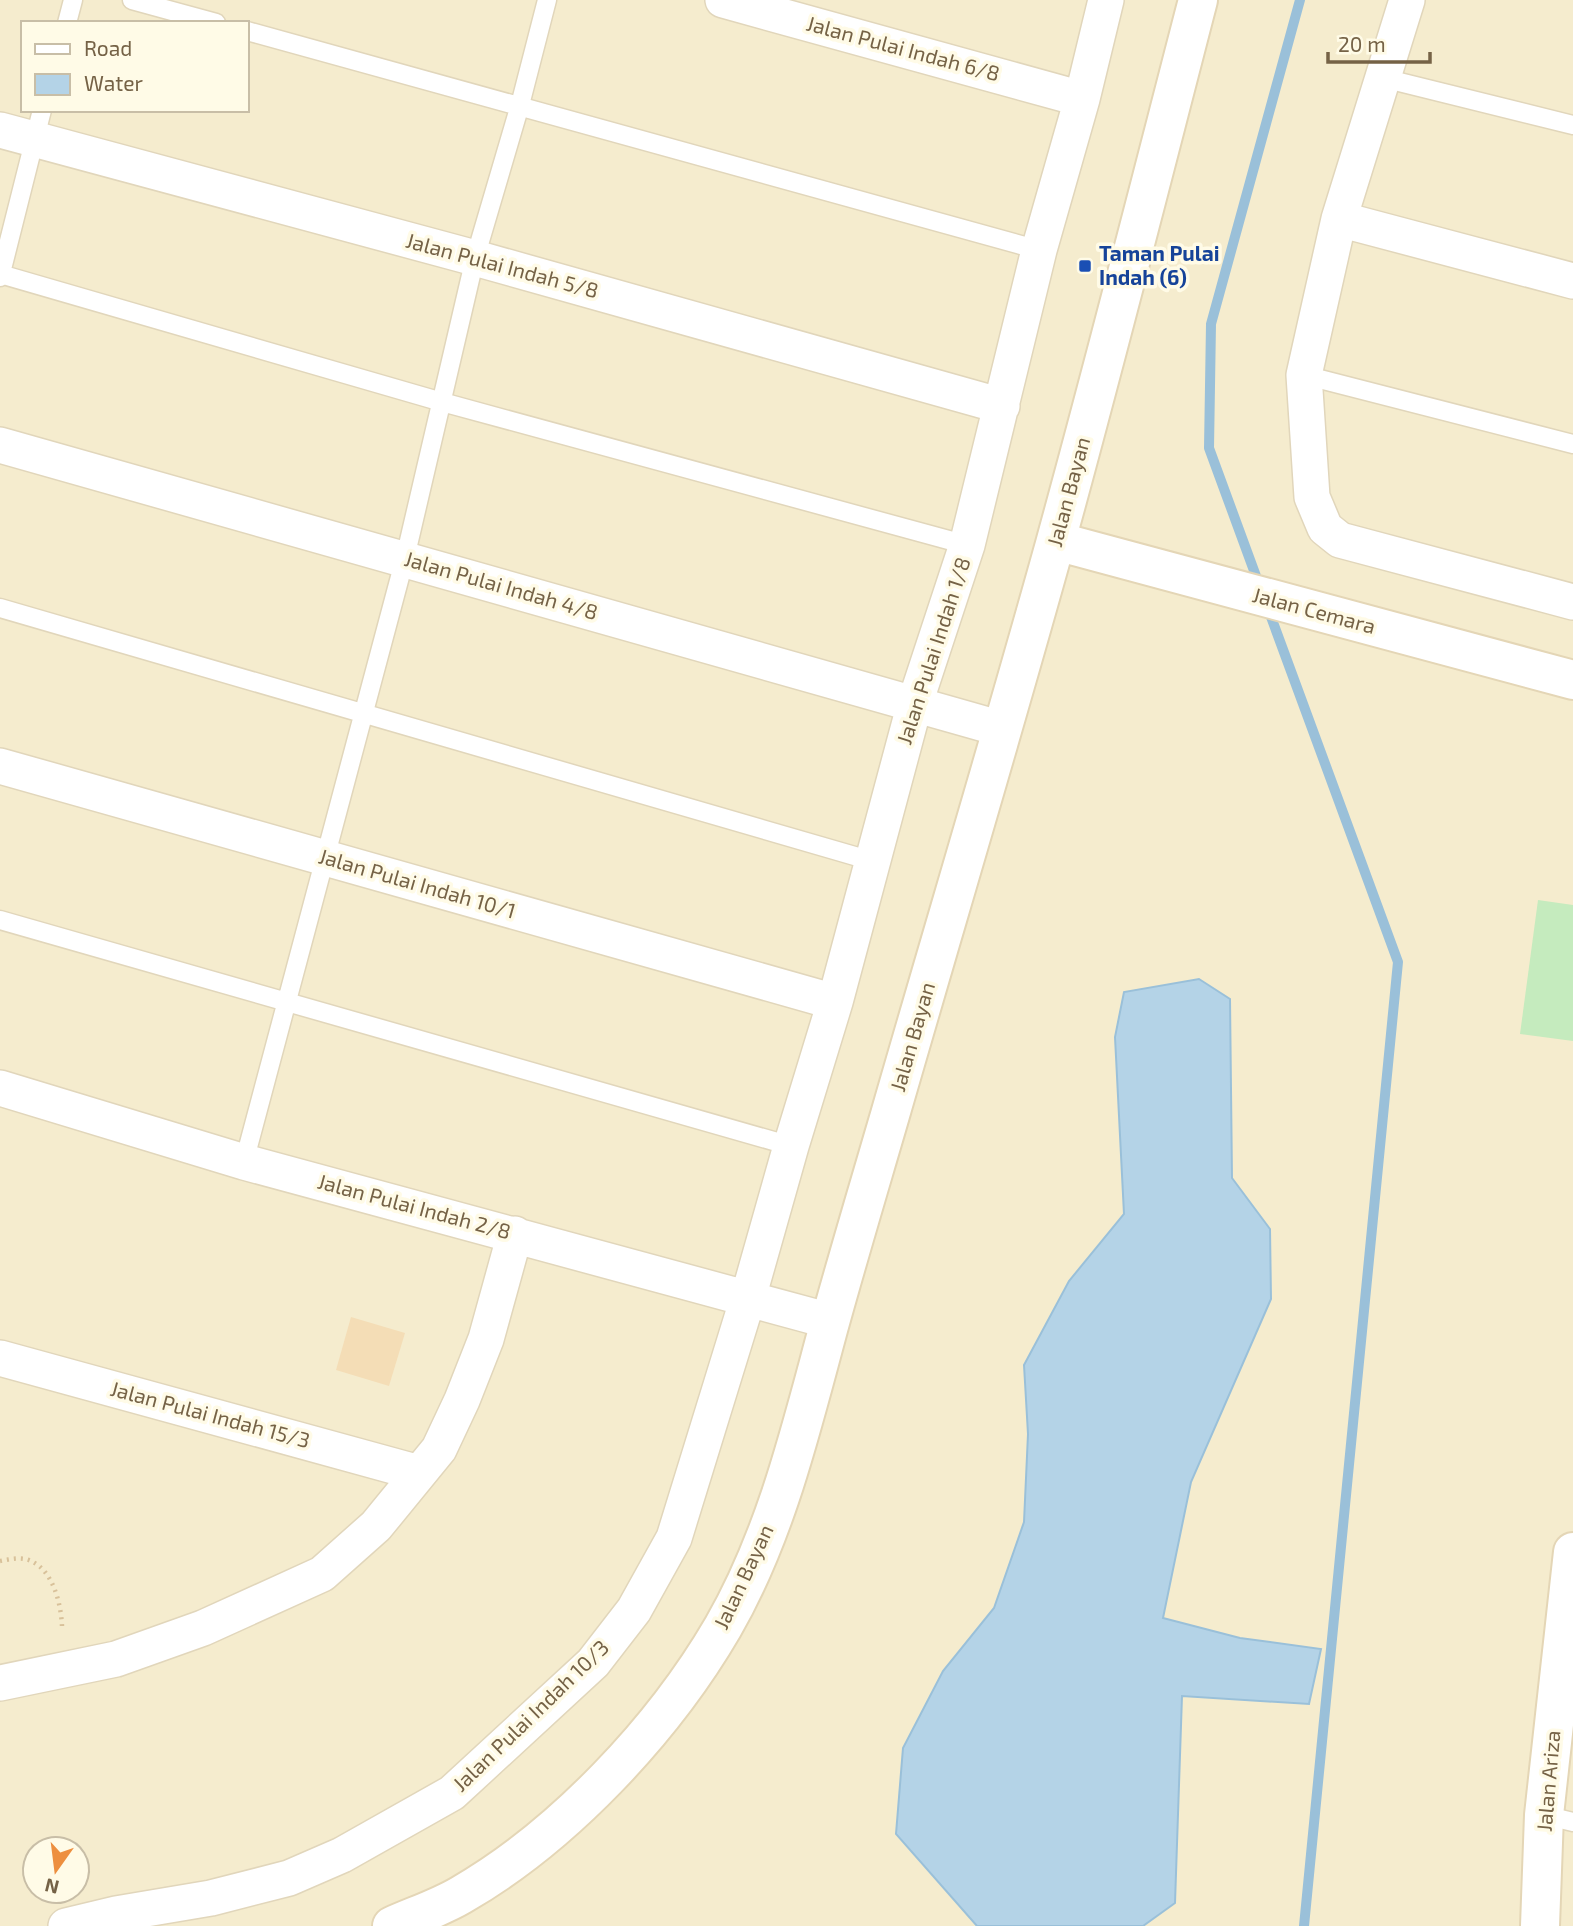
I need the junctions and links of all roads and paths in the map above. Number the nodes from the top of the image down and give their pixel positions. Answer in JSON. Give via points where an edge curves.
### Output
{"nodes":[{"id":1,"x":73,"y":0,"type":"edge"},
{"id":2,"x":132,"y":0,"type":"edge"},
{"id":3,"x":547,"y":0,"type":"edge"},
{"id":4,"x":723,"y":0,"type":"edge"},
{"id":5,"x":1107,"y":0,"type":"edge"},
{"id":6,"x":1198,"y":0,"type":"edge"},
{"id":7,"x":1407,"y":0,"type":"edge"},
{"id":8,"x":68,"y":21,"type":"edge"},
{"id":9,"x":209,"y":21,"type":"edge"},
{"id":10,"x":248,"y":31,"type":"edge"},
{"id":11,"x":1383,"y":78,"type":"junction"},
{"id":12,"x":1082,"y":99,"type":"junction"},
{"id":13,"x":520,"y":105,"type":"junction"},
{"id":14,"x":37,"y":125,"type":"edge"},
{"id":15,"x":1573,"y":125,"type":"edge"},
{"id":16,"x":0,"y":130,"type":"edge"},
{"id":17,"x":1339,"y":219,"type":"junction"},
{"id":18,"x":1039,"y":250,"type":"junction"},
{"id":19,"x":475,"y":258,"type":"junction"},
{"id":20,"x":0,"y":275,"type":"edge"},
{"id":21,"x":1573,"y":281,"type":"edge"},
{"id":22,"x":1304,"y":375,"type":"junction"},
{"id":23,"x":442,"y":402,"type":"junction"},
{"id":24,"x":1002,"y":405,"type":"junction"},
{"id":25,"x":1573,"y":444,"type":"edge"},
{"id":26,"x":0,"y":445,"type":"edge"},
{"id":27,"x":1056,"y":541,"type":"junction"},
{"id":28,"x":967,"y":545,"type":"junction"},
{"id":29,"x":405,"y":558,"type":"junction"},
{"id":30,"x":1573,"y":602,"type":"edge"},
{"id":31,"x":0,"y":608,"type":"edge"},
{"id":32,"x":1573,"y":680,"type":"edge"},
{"id":33,"x":915,"y":703,"type":"junction"},
{"id":34,"x":364,"y":714,"type":"junction"},
{"id":35,"x":1002,"y":729,"type":"junction"},
{"id":36,"x":0,"y":766,"type":"edge"},
{"id":37,"x":324,"y":858,"type":"junction"},
{"id":38,"x":873,"y":861,"type":"junction"},
{"id":39,"x":0,"y":920,"type":"edge"},
{"id":40,"x":835,"y":1002,"type":"junction"},
{"id":41,"x":286,"y":1003,"type":"junction"},
{"id":42,"x":0,"y":1088,"type":"edge"},
{"id":43,"x":791,"y":1146,"type":"junction"},
{"id":44,"x":244,"y":1162,"type":"junction"},
{"id":45,"x":514,"y":1234,"type":"junction"},
{"id":46,"x":748,"y":1298,"type":"junction"},
{"id":47,"x":831,"y":1321,"type":"junction"},
{"id":48,"x":0,"y":1357,"type":"edge"},
{"id":49,"x":419,"y":1473,"type":"junction"},
{"id":50,"x":1573,"y":1552,"type":"edge"},
{"id":51,"x":0,"y":1561,"type":"edge"},
{"id":52,"x":62,"y":1626,"type":"dead end"},
{"id":53,"x":1567,"y":1660,"type":"edge"},
{"id":54,"x":0,"y":1683,"type":"edge"},
{"id":55,"x":1559,"y":1818,"type":"edge"},
{"id":56,"x":65,"y":1926,"type":"edge"},
{"id":57,"x":392,"y":1926,"type":"edge"},
{"id":58,"x":1540,"y":1926,"type":"edge"}],
"edges":[{"from":1,"to":8,"type":"lane"},
{"from":2,"to":9,"type":"lane"},
{"from":3,"to":13,"type":"lane"},
{"from":4,"to":12,"type":"street","name":"Jalan Pulai Indah 6/8"},
{"from":5,"to":12,"type":"street","name":"Jalan Pulai Indah 1/8"},
{"from":6,"to":27,"type":"street","name":"Jalan Bayan"},
{"from":7,"to":11,"type":"street"},
{"from":10,"to":13,"type":"lane"},
{"from":11,"to":15,"type":"lane"},
{"from":11,"to":17,"type":"street"},
{"from":12,"to":18,"type":"street","name":"Jalan Pulai Indah 1/8"},
{"from":13,"to":18,"type":"lane"},
{"from":13,"to":19,"type":"lane"},
{"from":14,"to":16,"type":"street","name":"Jalan Pulai Indah 5/8"},
{"from":14,"to":19,"type":"street","name":"Jalan Pulai Indah 5/8"},
{"from":14,"to":20,"type":"lane"},
{"from":17,"to":21,"type":"street"},
{"from":17,"to":22,"type":"street"},
{"from":18,"to":24,"type":"street","name":"Jalan Pulai Indah 1/8"},
{"from":19,"to":23,"type":"lane"},
{"from":19,"to":24,"type":"street","name":"Jalan Pulai Indah 5/8"},
{"from":20,"to":23,"type":"lane"},
{"from":22,"to":25,"type":"lane"},
{"from":22,"to":30,"type":"street","via":[[1312,497],[1325,528],[1340,540]]},
{"from":23,"to":28,"type":"lane"},
{"from":23,"to":29,"type":"lane"},
{"from":24,"to":28,"type":"street","name":"Jalan Pulai Indah 1/8"},
{"from":26,"to":29,"type":"street","name":"Jalan Pulai Indah 4/8"},
{"from":27,"to":32,"type":"street","name":"Jalan Cemara"},
{"from":27,"to":35,"type":"street","name":"Jalan Bayan"},
{"from":28,"to":33,"type":"street","name":"Jalan Pulai Indah 1/8"},
{"from":29,"to":33,"type":"street","name":"Jalan Pulai Indah 4/8"},
{"from":29,"to":34,"type":"lane"},
{"from":31,"to":34,"type":"lane"},
{"from":33,"to":35,"type":"street","name":"Jalan Pulai Indah 4/8"},
{"from":33,"to":38,"type":"street","name":"Jalan Pulai Indah 1/8"},
{"from":34,"to":37,"type":"lane"},
{"from":34,"to":38,"type":"lane"},
{"from":35,"to":47,"type":"street","name":"Jalan Bayan"},
{"from":36,"to":37,"type":"street","name":"Jalan Pulai Indah 10/1"},
{"from":37,"to":40,"type":"street","name":"Jalan Pulai Indah 10/1"},
{"from":37,"to":41,"type":"lane"},
{"from":38,"to":40,"type":"street","name":"Jalan Pulai Indah 1/8"},
{"from":39,"to":41,"type":"lane"},
{"from":40,"to":43,"type":"street","name":"Jalan Pulai Indah 1/8"},
{"from":41,"to":43,"type":"lane"},
{"from":41,"to":44,"type":"lane"},
{"from":42,"to":44,"type":"street","name":"Jalan Pulai Indah 2/8"},
{"from":43,"to":46,"type":"street","name":"Jalan Pulai Indah 1/8"},
{"from":44,"to":45,"type":"street","name":"Jalan Pulai Indah 2/8"},
{"from":45,"to":46,"type":"street","name":"Jalan Pulai Indah 2/8"},
{"from":45,"to":49,"type":"street","via":[[486,1339],[462,1400],[439,1450]]},
{"from":46,"to":47,"type":"street","name":"Jalan Pulai Indah 2/8"},
{"from":46,"to":56,"type":"street","name":"Jalan Pulai Indah 10/3","via":[[674,1538],[635,1610],[593,1662],[452,1793],[342,1855],[289,1878]]},
{"from":47,"to":57,"type":"street","name":"Jalan Bayan","via":[[795,1452],[759,1553],[722,1629],[666,1712],[573,1810],[516,1859],[457,1898]]},
{"from":48,"to":49,"type":"street","name":"Jalan Pulai Indah 15/3"},
{"from":49,"to":54,"type":"street","via":[[376,1526],[322,1574],[203,1629],[116,1659]]},
{"from":50,"to":53,"type":"street","name":"Jalan Ariza"},
{"from":51,"to":52,"type":"path","via":[[23,1559],[37,1565],[58,1599]]},
{"from":53,"to":55,"type":"street","name":"Jalan Ariza"},
{"from":55,"to":58,"type":"street","name":"Jalan Ariza"}]}
